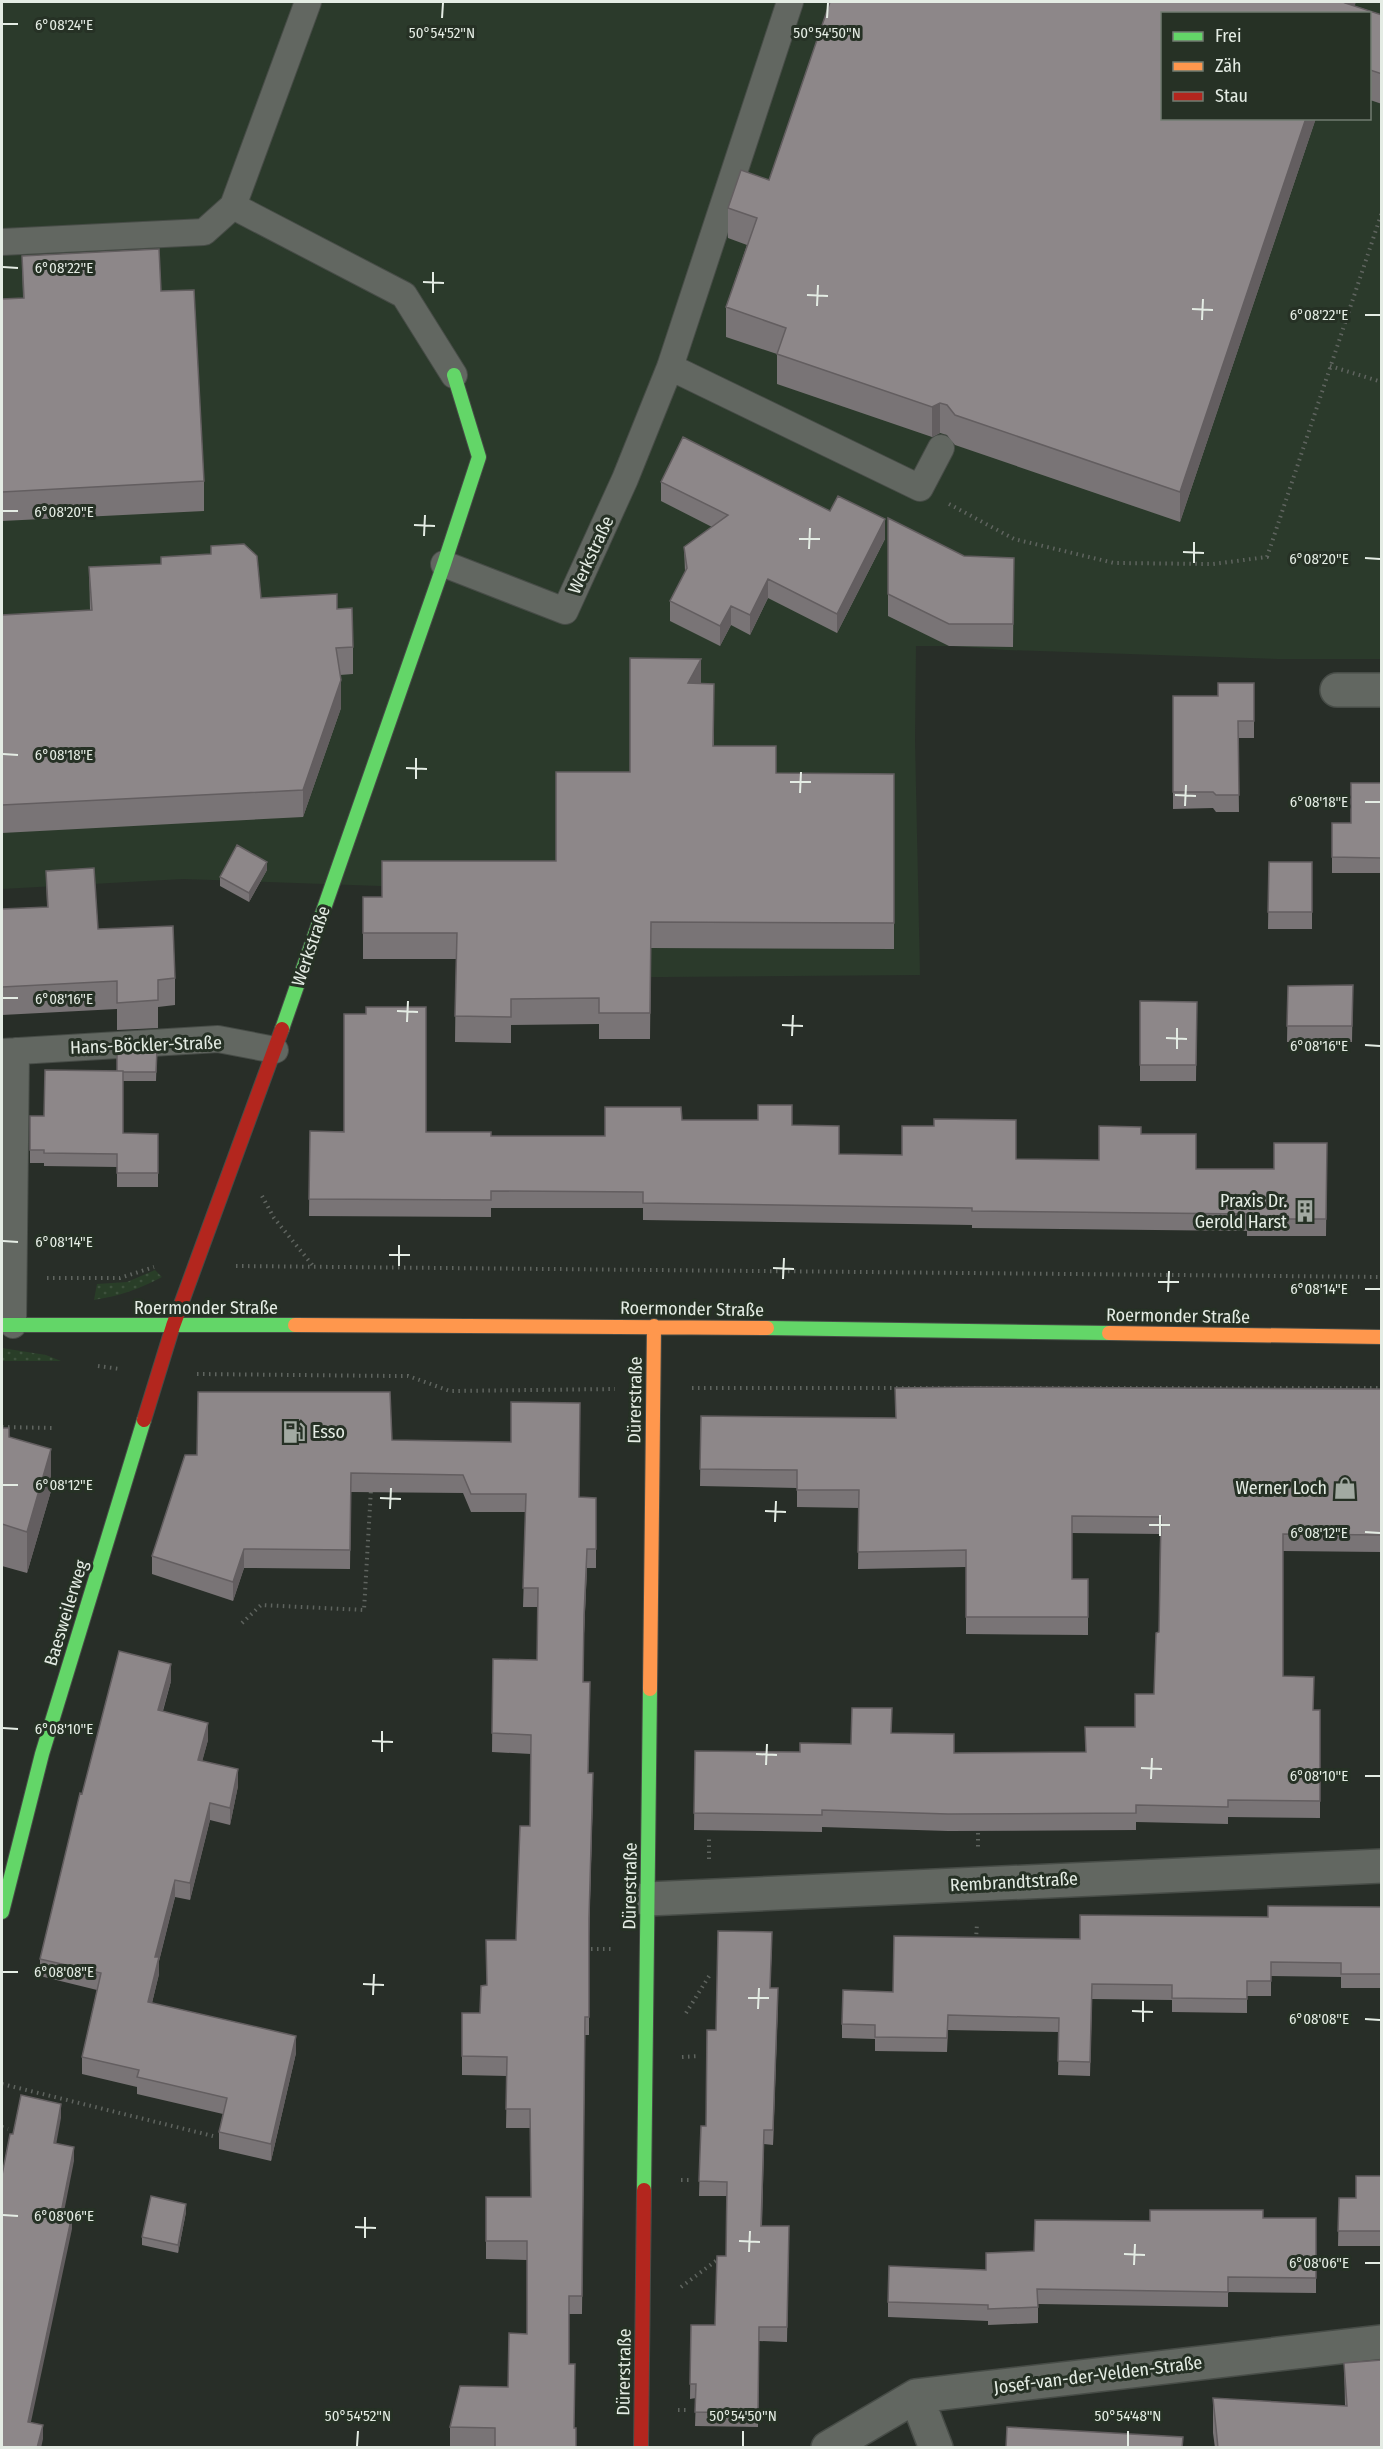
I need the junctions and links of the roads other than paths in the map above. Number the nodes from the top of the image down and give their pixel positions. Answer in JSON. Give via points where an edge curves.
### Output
{"nodes":[{"id":1,"x":308,"y":2,"type":"edge"},
{"id":2,"x":790,"y":2,"type":"edge"},
{"id":3,"x":233,"y":206,"type":"junction"},
{"id":4,"x":2,"y":242,"type":"edge"},
{"id":5,"x":670,"y":367,"type":"junction"},
{"id":6,"x":454,"y":375,"type":"joint"},
{"id":7,"x":941,"y":448,"type":"dead end"},
{"id":8,"x":444,"y":564,"type":"junction"},
{"id":9,"x":1337,"y":690,"type":"dead end"},
{"id":10,"x":1382,"y":690,"type":"edge"},
{"id":11,"x":275,"y":1050,"type":"junction"},
{"id":12,"x":9,"y":1052,"type":"edge"},
{"id":13,"x":7,"y":1325,"type":"edge"},
{"id":14,"x":173,"y":1326,"type":"junction"},
{"id":15,"x":654,"y":1326,"type":"junction"},
{"id":16,"x":1382,"y":1337,"type":"edge"},
{"id":17,"x":1382,"y":1866,"type":"edge"},
{"id":18,"x":647,"y":1899,"type":"junction"},
{"id":19,"x":2,"y":1912,"type":"edge"},
{"id":20,"x":1382,"y":2342,"type":"edge"},
{"id":21,"x":916,"y":2396,"type":"junction"},
{"id":22,"x":641,"y":2448,"type":"edge"},
{"id":23,"x":828,"y":2448,"type":"edge"},
{"id":24,"x":936,"y":2448,"type":"edge"}],
"edges":[{"from":1,"to":3,"type":"lane"},
{"from":2,"to":5,"type":"lane"},
{"from":3,"to":4,"type":"lane","via":[[204,232]]},
{"from":3,"to":6,"type":"lane","via":[[404,295]]},
{"from":5,"to":7,"type":"lane","via":[[920,488]]},
{"from":5,"to":8,"type":"lane","name":"Werkstraße","via":[[626,479],[565,611]]},
{"from":6,"to":8,"type":"street","name":"Werkstraße","via":[[479,457]]},
{"from":8,"to":11,"type":"street","name":"Werkstraße"},
{"from":9,"to":10,"type":"street"},
{"from":11,"to":12,"type":"lane","name":"Hans-Böckler-Straße","via":[[218,1039]]},
{"from":11,"to":14,"type":"street","name":"Werkstraße"},
{"from":12,"to":13,"type":"lane","name":"Hans-Böckler-Straße","via":[[14,1283]]},
{"from":13,"to":14,"type":"street","name":"Roermonder Straße"},
{"from":14,"to":15,"type":"street","name":"Roermonder Straße"},
{"from":14,"to":19,"type":"street","name":"Baesweilerweg","via":[[42,1754]]},
{"from":15,"to":16,"type":"street","name":"Roermonder Straße"},
{"from":15,"to":18,"type":"street","name":"Dürerstraße"},
{"from":17,"to":18,"type":"street","name":"Rembrandtstraße"},
{"from":18,"to":22,"type":"street","name":"Dürerstraße"},
{"from":20,"to":21,"type":"street","name":"Josef-van-der-Velden-Straße"},
{"from":21,"to":23,"type":"street","name":"Josef-van-der-Velden-Straße"},
{"from":21,"to":24,"type":"street"}]}
